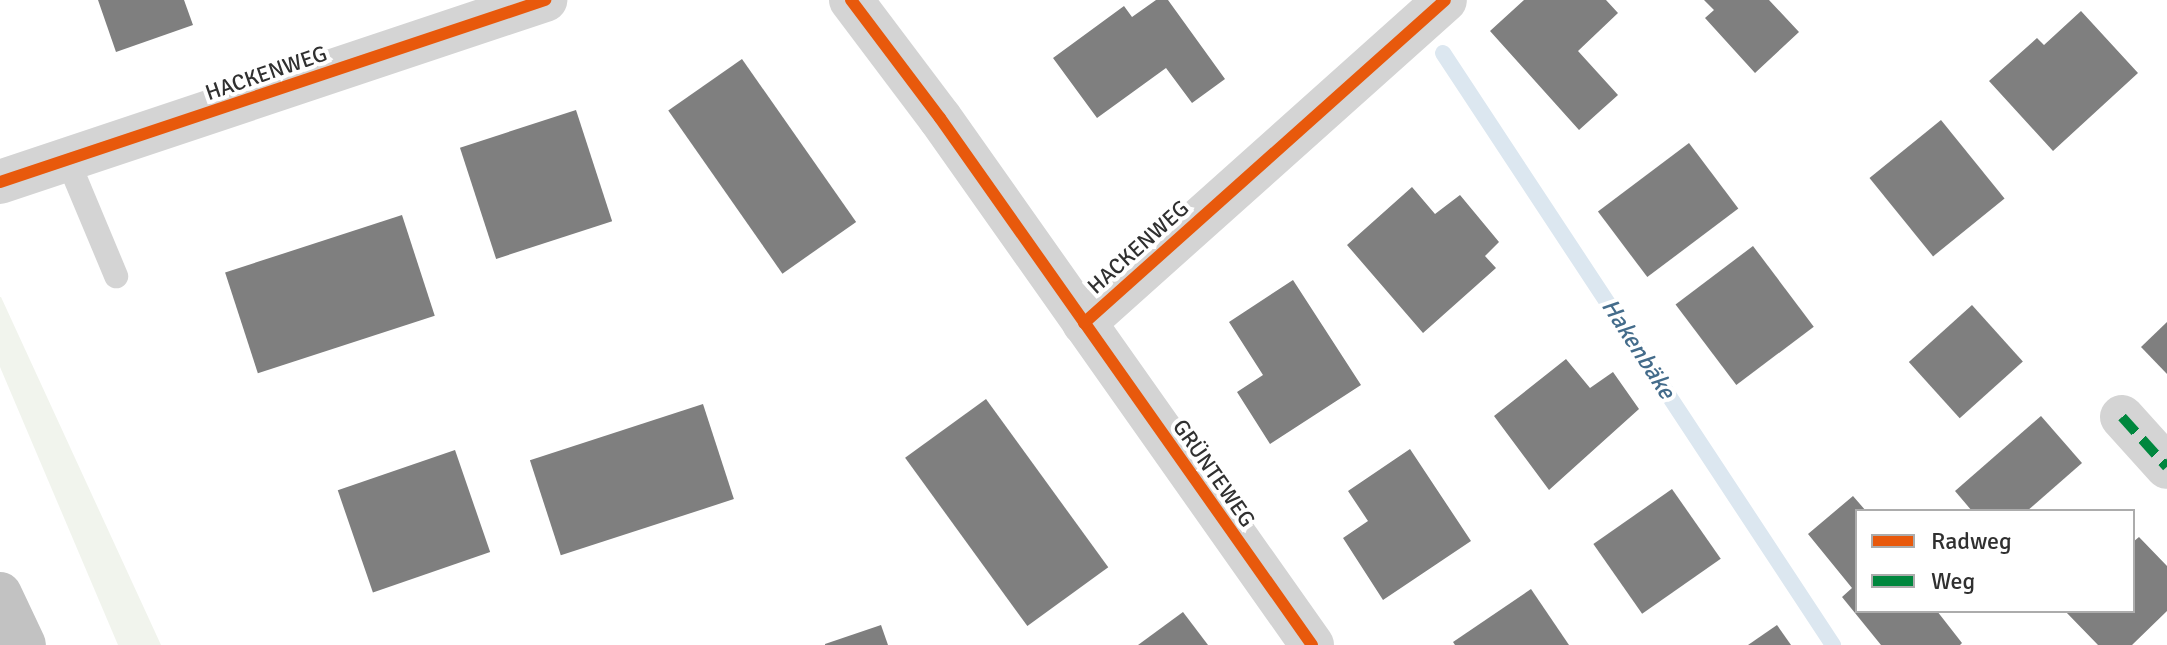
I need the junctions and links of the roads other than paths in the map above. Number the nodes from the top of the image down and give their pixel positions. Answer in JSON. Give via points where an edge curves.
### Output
{"nodes":[{"id":1,"x":545,"y":0,"type":"edge"},
{"id":2,"x":851,"y":0,"type":"edge"},
{"id":3,"x":1445,"y":0,"type":"edge"},
{"id":4,"x":68,"y":161,"type":"junction"},
{"id":5,"x":0,"y":182,"type":"edge"},
{"id":6,"x":116,"y":276,"type":"dead end"},
{"id":7,"x":1084,"y":323,"type":"junction"},
{"id":8,"x":2122,"y":417,"type":"dead end"},
{"id":9,"x":2167,"y":467,"type":"edge"},
{"id":10,"x":0,"y":594,"type":"edge"},
{"id":11,"x":24,"y":645,"type":"edge"},
{"id":12,"x":1312,"y":645,"type":"edge"}],
"edges":[{"from":1,"to":4,"type":"street","name":"HACKENWEG"},
{"from":2,"to":7,"type":"street","name":"HACKENWEG"},
{"from":3,"to":7,"type":"street","name":"HACKENWEG"},
{"from":4,"to":5,"type":"street","name":"HACKENWEG"},
{"from":4,"to":6,"type":"lane"},
{"from":7,"to":12,"type":"street","name":"GRÜNTEWEG"},
{"from":8,"to":9,"type":"street"},
{"from":10,"to":11,"type":"highway"}]}
